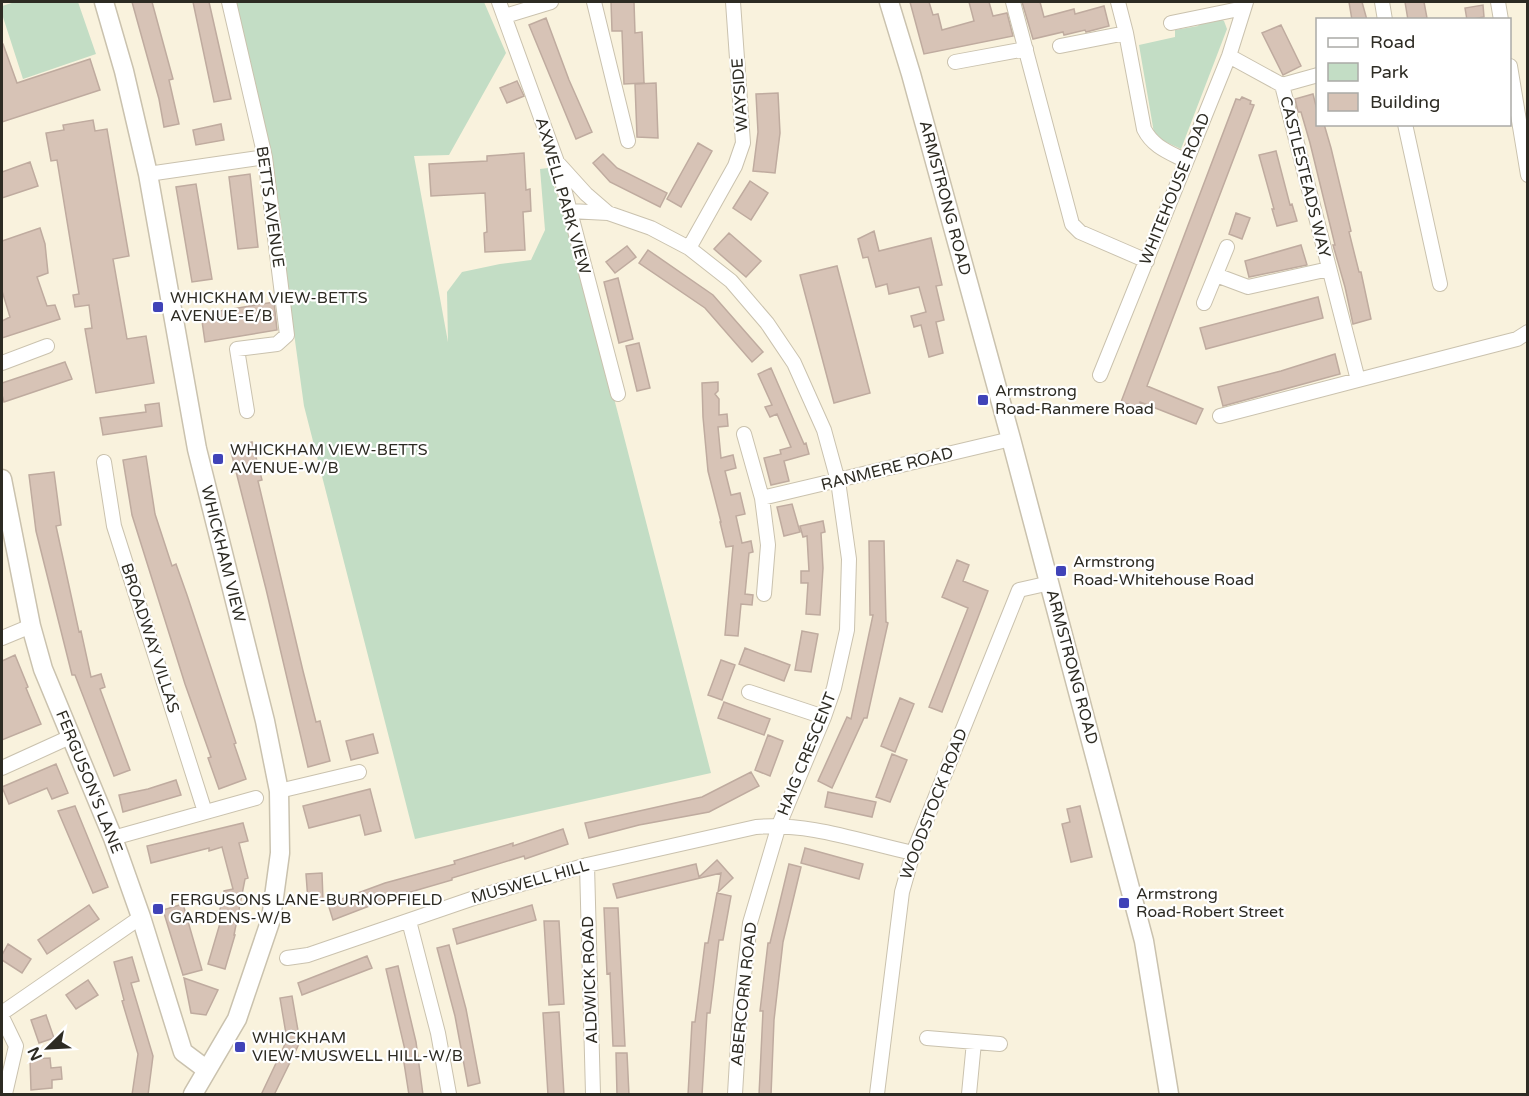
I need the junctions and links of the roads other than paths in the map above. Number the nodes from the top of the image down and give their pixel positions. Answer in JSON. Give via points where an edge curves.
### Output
{"nodes":[{"id":1,"x":104,"y":2,"type":"edge"},
{"id":2,"x":229,"y":2,"type":"edge"},
{"id":3,"x":499,"y":2,"type":"edge"},
{"id":4,"x":550,"y":2,"type":"edge"},
{"id":5,"x":594,"y":2,"type":"edge"},
{"id":6,"x":733,"y":2,"type":"edge"},
{"id":7,"x":889,"y":2,"type":"edge"},
{"id":8,"x":1013,"y":2,"type":"edge"},
{"id":9,"x":1118,"y":2,"type":"edge"},
{"id":10,"x":1382,"y":2,"type":"edge"},
{"id":11,"x":1498,"y":2,"type":"edge"},
{"id":12,"x":1245,"y":5,"type":"edge"},
{"id":13,"x":505,"y":16,"type":"junction"},
{"id":14,"x":1385,"y":18,"type":"edge"},
{"id":15,"x":1501,"y":18,"type":"edge"},
{"id":16,"x":1171,"y":22,"type":"dead end"},
{"id":17,"x":1126,"y":33,"type":"junction"},
{"id":18,"x":1060,"y":46,"type":"dead end"},
{"id":19,"x":1027,"y":52,"type":"junction"},
{"id":20,"x":1229,"y":56,"type":"junction"},
{"id":21,"x":955,"y":62,"type":"dead end"},
{"id":22,"x":1316,"y":75,"type":"edge"},
{"id":23,"x":1511,"y":78,"type":"edge"},
{"id":24,"x":1282,"y":85,"type":"junction"},
{"id":25,"x":1405,"y":126,"type":"edge"},
{"id":26,"x":628,"y":141,"type":"dead end"},
{"id":27,"x":265,"y":157,"type":"junction"},
{"id":28,"x":1186,"y":161,"type":"junction"},
{"id":29,"x":556,"y":162,"type":"junction"},
{"id":30,"x":148,"y":174,"type":"junction"},
{"id":31,"x":1527,"y":175,"type":"edge"},
{"id":32,"x":570,"y":211,"type":"junction"},
{"id":33,"x":608,"y":213,"type":"junction"},
{"id":34,"x":1227,"y":247,"type":"dead end"},
{"id":35,"x":689,"y":248,"type":"junction"},
{"id":36,"x":1147,"y":261,"type":"junction"},
{"id":37,"x":1329,"y":269,"type":"junction"},
{"id":38,"x":1216,"y":275,"type":"junction"},
{"id":39,"x":1440,"y":284,"type":"dead end"},
{"id":40,"x":1204,"y":303,"type":"dead end"},
{"id":41,"x":1527,"y":332,"type":"edge"},
{"id":42,"x":47,"y":346,"type":"dead end"},
{"id":43,"x":2,"y":363,"type":"edge"},
{"id":44,"x":1100,"y":375,"type":"dead end"},
{"id":45,"x":1358,"y":380,"type":"junction"},
{"id":46,"x":618,"y":393,"type":"dead end"},
{"id":47,"x":247,"y":411,"type":"dead end"},
{"id":48,"x":1220,"y":416,"type":"dead end"},
{"id":49,"x":744,"y":434,"type":"dead end"},
{"id":50,"x":1011,"y":439,"type":"junction"},
{"id":51,"x":104,"y":462,"type":"dead end"},
{"id":52,"x":2,"y":479,"type":"edge"},
{"id":53,"x":838,"y":482,"type":"junction"},
{"id":54,"x":762,"y":498,"type":"junction"},
{"id":55,"x":1050,"y":583,"type":"junction"},
{"id":56,"x":764,"y":594,"type":"dead end"},
{"id":57,"x":31,"y":626,"type":"junction"},
{"id":58,"x":2,"y":638,"type":"edge"},
{"id":59,"x":749,"y":692,"type":"dead end"},
{"id":60,"x":824,"y":717,"type":"junction"},
{"id":61,"x":70,"y":737,"type":"junction"},
{"id":62,"x":2,"y":768,"type":"edge"},
{"id":63,"x":358,"y":772,"type":"dead end"},
{"id":64,"x":279,"y":791,"type":"junction"},
{"id":65,"x":256,"y":798,"type":"dead end"},
{"id":66,"x":205,"y":812,"type":"junction"},
{"id":67,"x":779,"y":825,"type":"junction"},
{"id":68,"x":112,"y":838,"type":"junction"},
{"id":69,"x":913,"y":853,"type":"junction"},
{"id":70,"x":587,"y":865,"type":"junction"},
{"id":71,"x":141,"y":917,"type":"junction"},
{"id":72,"x":409,"y":921,"type":"junction"},
{"id":73,"x":286,"y":958,"type":"dead end"},
{"id":74,"x":2,"y":1015,"type":"edge"},
{"id":75,"x":927,"y":1038,"type":"dead end"},
{"id":76,"x":974,"y":1042,"type":"junction"},
{"id":77,"x":1000,"y":1044,"type":"dead end"},
{"id":78,"x":207,"y":1070,"type":"junction"},
{"id":79,"x":5,"y":1095,"type":"edge"},
{"id":80,"x":193,"y":1095,"type":"edge"},
{"id":81,"x":448,"y":1095,"type":"edge"},
{"id":82,"x":593,"y":1095,"type":"edge"},
{"id":83,"x":735,"y":1095,"type":"edge"},
{"id":84,"x":877,"y":1095,"type":"edge"},
{"id":85,"x":969,"y":1095,"type":"edge"},
{"id":86,"x":1169,"y":1095,"type":"edge"}],
"edges":[{"from":1,"to":30,"type":"street","name":"WHICKHAM VIEW"},
{"from":2,"to":27,"type":"street","name":"BETTS AVENUE"},
{"from":3,"to":13,"type":"street","name":"AXWELL PARK VIEW"},
{"from":4,"to":13,"type":"street"},
{"from":5,"to":26,"type":"street"},
{"from":6,"to":35,"type":"street","name":"WAYSIDE","via":[[743,143],[735,166]]},
{"from":7,"to":50,"type":"street","name":"ARMSTRONG ROAD"},
{"from":8,"to":19,"type":"street"},
{"from":9,"to":17,"type":"street"},
{"from":10,"to":14,"type":"street"},
{"from":11,"to":15,"type":"street"},
{"from":12,"to":16,"type":"street"},
{"from":12,"to":20,"type":"street","name":"WHITEHOUSE ROAD"},
{"from":13,"to":29,"type":"street","name":"AXWELL PARK VIEW"},
{"from":17,"to":18,"type":"street"},
{"from":17,"to":28,"type":"street","via":[[1148,138]]},
{"from":19,"to":21,"type":"street"},
{"from":19,"to":36,"type":"street","via":[[1072,224],[1080,232]]},
{"from":20,"to":24,"type":"street"},
{"from":20,"to":28,"type":"street","name":"WHITEHOUSE ROAD"},
{"from":22,"to":24,"type":"street"},
{"from":23,"to":31,"type":"street"},
{"from":24,"to":37,"type":"street","name":"CASTLESTEADS WAY"},
{"from":25,"to":39,"type":"street"},
{"from":27,"to":30,"type":"street"},
{"from":27,"to":47,"type":"street","name":"BETTS AVENUE","via":[[287,335],[277,344],[237,350]]},
{"from":28,"to":36,"type":"street","name":"WHITEHOUSE ROAD"},
{"from":29,"to":32,"type":"street","name":"AXWELL PARK VIEW"},
{"from":29,"to":33,"type":"street","name":"HAIG CRESCENT"},
{"from":30,"to":64,"type":"street","name":"WHICKHAM VIEW","via":[[197,449]]},
{"from":32,"to":33,"type":"street"},
{"from":32,"to":46,"type":"street","name":"AXWELL PARK VIEW"},
{"from":33,"to":35,"type":"street","name":"HAIG CRESCENT","via":[[651,228]]},
{"from":34,"to":38,"type":"street"},
{"from":35,"to":53,"type":"street","name":"HAIG CRESCENT","via":[[730,281],[794,363],[824,430]]},
{"from":36,"to":44,"type":"street","name":"WHITEHOUSE ROAD"},
{"from":37,"to":38,"type":"street","name":"CASTLESTEADS WAY","via":[[1248,287]]},
{"from":37,"to":45,"type":"street","name":"CASTLESTEADS WAY"},
{"from":38,"to":40,"type":"street"},
{"from":41,"to":45,"type":"street","via":[[1517,339]]},
{"from":42,"to":43,"type":"street"},
{"from":45,"to":48,"type":"street"},
{"from":49,"to":54,"type":"street"},
{"from":50,"to":53,"type":"street","name":"RANMERE ROAD"},
{"from":50,"to":55,"type":"street","name":"ARMSTRONG ROAD"},
{"from":51,"to":66,"type":"street","name":"BROADWAY VILLAS","via":[[114,526]]},
{"from":52,"to":57,"type":"street","name":"FERGUSON'S LANE"},
{"from":53,"to":54,"type":"street","name":"RANMERE ROAD"},
{"from":53,"to":60,"type":"street","name":"HAIG CRESCENT","via":[[849,559],[847,630]]},
{"from":54,"to":56,"type":"street","via":[[768,545]]},
{"from":55,"to":69,"type":"street","name":"WOODSTOCK ROAD","via":[[1019,590]]},
{"from":55,"to":86,"type":"street","name":"ARMSTRONG ROAD","via":[[1144,941]]},
{"from":57,"to":58,"type":"street"},
{"from":57,"to":61,"type":"street","name":"FERGUSON'S LANE"},
{"from":59,"to":60,"type":"street"},
{"from":60,"to":67,"type":"street","name":"HAIG CRESCENT"},
{"from":61,"to":62,"type":"street"},
{"from":61,"to":68,"type":"street","name":"FERGUSON'S LANE"},
{"from":63,"to":64,"type":"street"},
{"from":64,"to":78,"type":"street","name":"WHICKHAM VIEW","via":[[280,853],[271,918],[237,1019]]},
{"from":65,"to":66,"type":"street"},
{"from":66,"to":68,"type":"street"},
{"from":67,"to":69,"type":"street","name":"MUSWELL HILL"},
{"from":67,"to":70,"type":"street","name":"MUSWELL HILL"},
{"from":67,"to":83,"type":"street","name":"ABERCORN ROAD","via":[[750,923]]},
{"from":68,"to":71,"type":"street","name":"FERGUSON'S LANE"},
{"from":69,"to":84,"type":"street","name":"WOODSTOCK ROAD","via":[[902,892]]},
{"from":70,"to":72,"type":"street","name":"MUSWELL HILL"},
{"from":70,"to":82,"type":"street","name":"ALDWICK ROAD"},
{"from":71,"to":74,"type":"street"},
{"from":71,"to":78,"type":"street","name":"FERGUSON'S LANE","via":[[183,1052]]},
{"from":72,"to":73,"type":"street","name":"MUSWELL HILL","via":[[308,955]]},
{"from":72,"to":81,"type":"street","via":[[438,1034]]},
{"from":74,"to":79,"type":"street","via":[[16,1046]]},
{"from":75,"to":76,"type":"street"},
{"from":76,"to":77,"type":"street"},
{"from":76,"to":85,"type":"street"},
{"from":78,"to":80,"type":"street","name":"WHICKHAM VIEW"}]}
